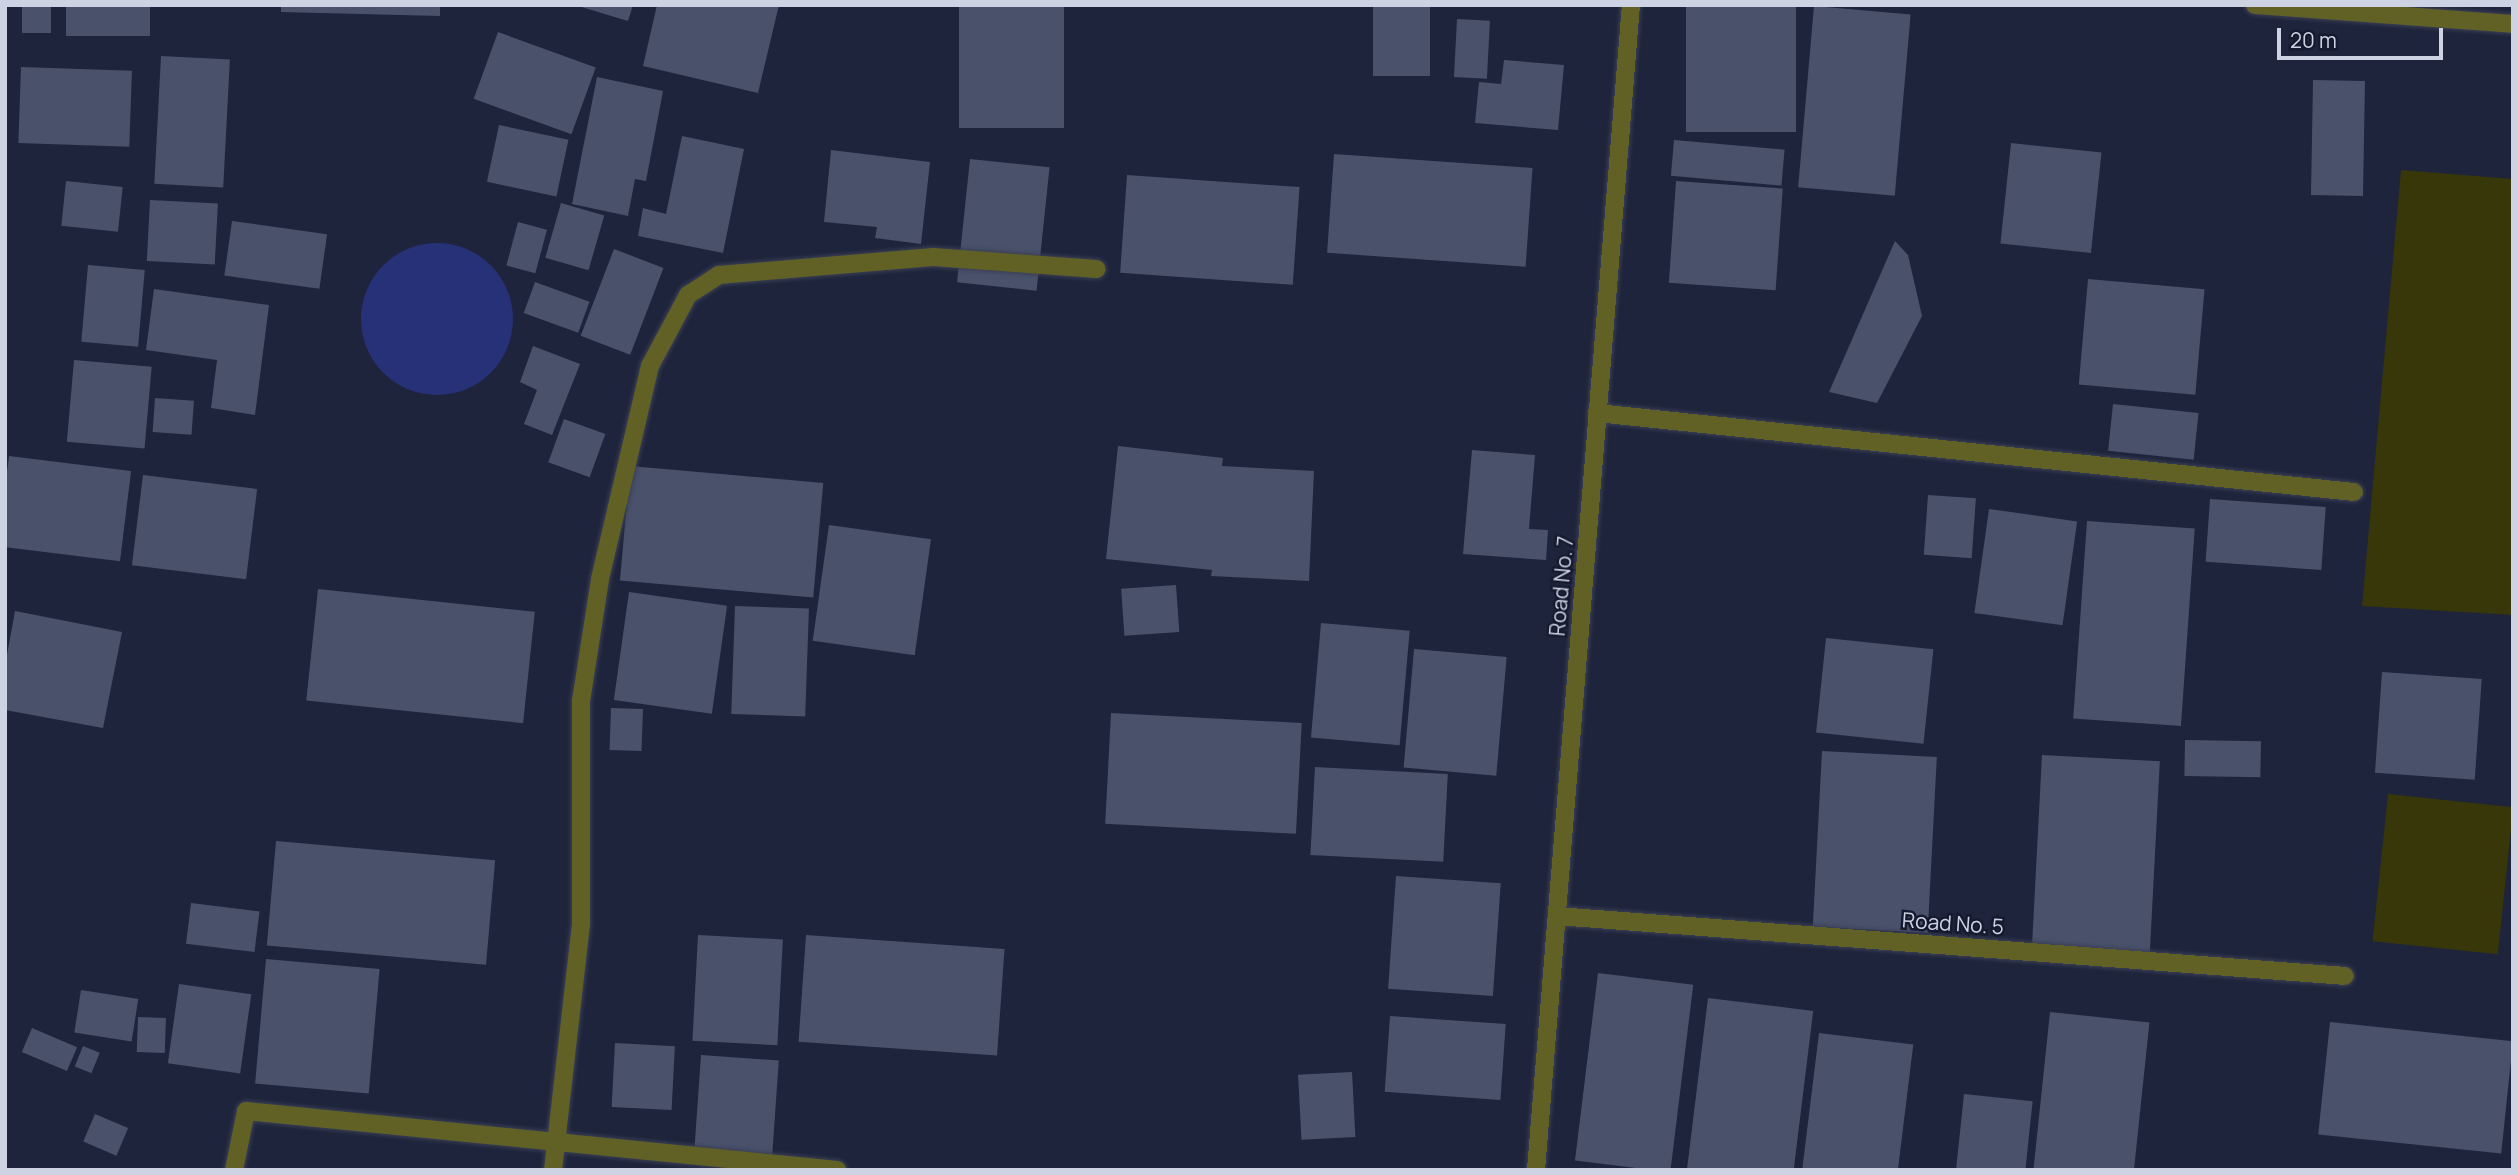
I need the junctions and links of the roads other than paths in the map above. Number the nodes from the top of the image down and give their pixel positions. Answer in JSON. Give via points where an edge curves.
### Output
{"nodes":[{"id":1,"x":1631,"y":5,"type":"edge"},
{"id":2,"x":2255,"y":5,"type":"edge"},
{"id":3,"x":2513,"y":24,"type":"edge"},
{"id":4,"x":1097,"y":269,"type":"dead end"},
{"id":5,"x":1597,"y":412,"type":"junction"},
{"id":6,"x":2354,"y":492,"type":"dead end"},
{"id":7,"x":1557,"y":916,"type":"junction"},
{"id":8,"x":2345,"y":976,"type":"dead end"},
{"id":9,"x":554,"y":1142,"type":"junction"},
{"id":10,"x":234,"y":1170,"type":"edge"},
{"id":11,"x":553,"y":1170,"type":"edge"},
{"id":12,"x":837,"y":1170,"type":"edge"},
{"id":13,"x":1536,"y":1170,"type":"edge"}],
"edges":[{"from":1,"to":5,"type":"street","name":"Road No. 7"},
{"from":2,"to":3,"type":"street"},
{"from":4,"to":9,"type":"street","via":[[933,257],[719,275],[688,295],[650,366],[600,579],[582,701],[582,923]]},
{"from":5,"to":6,"type":"street"},
{"from":5,"to":7,"type":"street","name":"Road No. 7"},
{"from":7,"to":8,"type":"street","name":"Road No. 5"},
{"from":7,"to":13,"type":"street","name":"Road No. 7"},
{"from":9,"to":10,"type":"street","via":[[246,1111]]},
{"from":9,"to":11,"type":"street"},
{"from":9,"to":12,"type":"street"}]}
